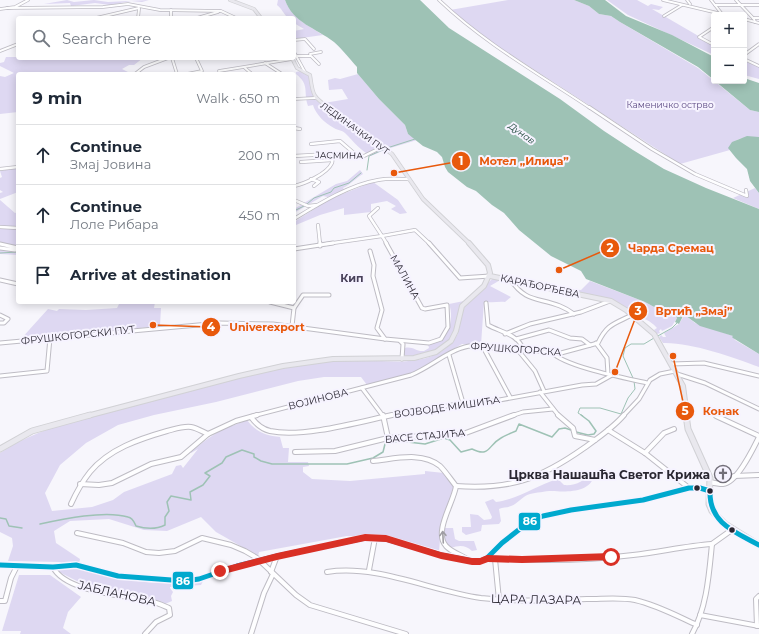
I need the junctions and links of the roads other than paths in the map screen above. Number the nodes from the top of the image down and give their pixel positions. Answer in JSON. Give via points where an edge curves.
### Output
{"nodes":[{"id":1,"x":28,"y":0,"type":"edge"},
{"id":2,"x":230,"y":0,"type":"edge"},
{"id":3,"x":439,"y":0,"type":"edge"},
{"id":4,"x":663,"y":0,"type":"edge"},
{"id":5,"x":687,"y":0,"type":"edge"},
{"id":6,"x":711,"y":0,"type":"edge"},
{"id":7,"x":736,"y":0,"type":"edge"},
{"id":8,"x":690,"y":4,"type":"dead end"},
{"id":9,"x":682,"y":5,"type":"junction"},
{"id":10,"x":715,"y":5,"type":"junction"},
{"id":11,"x":740,"y":5,"type":"junction"},
{"id":12,"x":759,"y":5,"type":"edge"},
{"id":13,"x":142,"y":6,"type":"junction"},
{"id":14,"x":7,"y":8,"type":"junction"},
{"id":15,"x":139,"y":8,"type":"junction"},
{"id":16,"x":0,"y":9,"type":"edge"},
{"id":17,"x":171,"y":10,"type":"junction"},
{"id":18,"x":221,"y":11,"type":"junction"},
{"id":19,"x":713,"y":12,"type":"edge"},
{"id":20,"x":720,"y":12,"type":"edge"},
{"id":21,"x":105,"y":16,"type":"edge"},
{"id":22,"x":138,"y":16,"type":"edge"},
{"id":23,"x":171,"y":16,"type":"edge"},
{"id":24,"x":204,"y":16,"type":"edge"},
{"id":25,"x":232,"y":16,"type":"edge"},
{"id":26,"x":259,"y":16,"type":"edge"},
{"id":27,"x":664,"y":16,"type":"dead end"},
{"id":28,"x":753,"y":18,"type":"junction"},
{"id":29,"x":759,"y":18,"type":"edge"},
{"id":30,"x":747,"y":20,"type":"edge"},
{"id":31,"x":755,"y":22,"type":"junction"},
{"id":32,"x":759,"y":23,"type":"edge"},
{"id":33,"x":711,"y":29,"type":"edge"},
{"id":34,"x":296,"y":40,"type":"edge"},
{"id":35,"x":711,"y":43,"type":"edge"},
{"id":36,"x":759,"y":44,"type":"edge"},
{"id":37,"x":16,"y":45,"type":"edge"},
{"id":38,"x":314,"y":49,"type":"dead end"},
{"id":39,"x":0,"y":51,"type":"edge"},
{"id":40,"x":321,"y":52,"type":"dead end"},
{"id":41,"x":747,"y":53,"type":"edge"},
{"id":42,"x":306,"y":55,"type":"junction"},
{"id":43,"x":297,"y":56,"type":"joint"},
{"id":44,"x":163,"y":60,"type":"edge"},
{"id":45,"x":173,"y":60,"type":"edge"},
{"id":46,"x":197,"y":60,"type":"edge"},
{"id":47,"x":283,"y":60,"type":"edge"},
{"id":48,"x":293,"y":60,"type":"edge"},
{"id":49,"x":747,"y":60,"type":"edge"},
{"id":50,"x":265,"y":64,"type":"junction"},
{"id":51,"x":319,"y":64,"type":"dead end"},
{"id":52,"x":759,"y":66,"type":"edge"},
{"id":53,"x":245,"y":68,"type":"junction"},
{"id":54,"x":219,"y":71,"type":"dead end"},
{"id":55,"x":138,"y":72,"type":"edge"},
{"id":56,"x":176,"y":72,"type":"edge"},
{"id":57,"x":197,"y":72,"type":"edge"},
{"id":58,"x":250,"y":72,"type":"edge"},
{"id":59,"x":279,"y":72,"type":"edge"},
{"id":60,"x":305,"y":72,"type":"junction"},
{"id":61,"x":315,"y":98,"type":"junction"},
{"id":62,"x":296,"y":99,"type":"edge"},
{"id":63,"x":296,"y":128,"type":"edge"},
{"id":64,"x":300,"y":129,"type":"dead end"},
{"id":65,"x":311,"y":144,"type":"dead end"},
{"id":66,"x":384,"y":149,"type":"junction"},
{"id":67,"x":332,"y":154,"type":"junction"},
{"id":68,"x":355,"y":154,"type":"junction"},
{"id":69,"x":296,"y":156,"type":"edge"},
{"id":70,"x":332,"y":160,"type":"junction"},
{"id":71,"x":301,"y":162,"type":"dead end"},
{"id":72,"x":16,"y":166,"type":"edge"},
{"id":73,"x":0,"y":169,"type":"edge"},
{"id":74,"x":311,"y":179,"type":"junction"},
{"id":75,"x":409,"y":179,"type":"junction"},
{"id":76,"x":296,"y":186,"type":"edge"},
{"id":77,"x":314,"y":186,"type":"dead end"},
{"id":78,"x":746,"y":190,"type":"dead end"},
{"id":79,"x":296,"y":201,"type":"edge"},
{"id":80,"x":318,"y":205,"type":"junction"},
{"id":81,"x":378,"y":208,"type":"dead end"},
{"id":82,"x":296,"y":219,"type":"edge"},
{"id":83,"x":318,"y":224,"type":"dead end"},
{"id":84,"x":0,"y":227,"type":"edge"},
{"id":85,"x":16,"y":228,"type":"edge"},
{"id":86,"x":382,"y":236,"type":"junction"},
{"id":87,"x":0,"y":244,"type":"edge"},
{"id":88,"x":320,"y":246,"type":"junction"},
{"id":89,"x":0,"y":248,"type":"edge"},
{"id":90,"x":16,"y":248,"type":"edge"},
{"id":91,"x":16,"y":249,"type":"edge"},
{"id":92,"x":296,"y":249,"type":"edge"},
{"id":93,"x":370,"y":251,"type":"dead end"},
{"id":94,"x":490,"y":276,"type":"junction"},
{"id":95,"x":510,"y":279,"type":"junction"},
{"id":96,"x":0,"y":280,"type":"edge"},
{"id":97,"x":16,"y":284,"type":"edge"},
{"id":98,"x":329,"y":295,"type":"dead end"},
{"id":99,"x":610,"y":301,"type":"junction"},
{"id":100,"x":486,"y":303,"type":"dead end"},
{"id":101,"x":278,"y":304,"type":"edge"},
{"id":102,"x":294,"y":308,"type":"junction"},
{"id":103,"x":574,"y":314,"type":"junction"},
{"id":104,"x":0,"y":315,"type":"edge"},
{"id":105,"x":632,"y":315,"type":"junction"},
{"id":106,"x":0,"y":322,"type":"edge"},
{"id":107,"x":292,"y":326,"type":"junction"},
{"id":108,"x":505,"y":334,"type":"junction"},
{"id":109,"x":50,"y":338,"type":"junction"},
{"id":110,"x":384,"y":339,"type":"junction"},
{"id":111,"x":516,"y":339,"type":"junction"},
{"id":112,"x":398,"y":341,"type":"junction"},
{"id":113,"x":407,"y":342,"type":"junction"},
{"id":114,"x":0,"y":343,"type":"edge"},
{"id":115,"x":403,"y":344,"type":"junction"},
{"id":116,"x":596,"y":344,"type":"junction"},
{"id":117,"x":590,"y":345,"type":"junction"},
{"id":118,"x":484,"y":347,"type":"junction"},
{"id":119,"x":458,"y":348,"type":"joint"},
{"id":120,"x":517,"y":349,"type":"junction"},
{"id":121,"x":523,"y":349,"type":"junction"},
{"id":122,"x":552,"y":352,"type":"junction"},
{"id":123,"x":449,"y":355,"type":"junction"},
{"id":124,"x":402,"y":359,"type":"junction"},
{"id":125,"x":671,"y":364,"type":"junction"},
{"id":126,"x":676,"y":373,"type":"junction"},
{"id":127,"x":610,"y":375,"type":"junction"},
{"id":128,"x":0,"y":376,"type":"edge"},
{"id":129,"x":759,"y":376,"type":"edge"},
{"id":130,"x":647,"y":383,"type":"junction"},
{"id":131,"x":362,"y":388,"type":"junction"},
{"id":132,"x":542,"y":392,"type":"junction"},
{"id":133,"x":510,"y":397,"type":"junction"},
{"id":134,"x":463,"y":403,"type":"junction"},
{"id":135,"x":553,"y":409,"type":"junction"},
{"id":136,"x":759,"y":409,"type":"edge"},
{"id":137,"x":383,"y":416,"type":"junction"},
{"id":138,"x":716,"y":416,"type":"dead end"},
{"id":139,"x":251,"y":417,"type":"junction"},
{"id":140,"x":674,"y":429,"type":"dead end"},
{"id":141,"x":608,"y":430,"type":"junction"},
{"id":142,"x":208,"y":434,"type":"junction"},
{"id":143,"x":759,"y":436,"type":"edge"},
{"id":144,"x":388,"y":438,"type":"junction"},
{"id":145,"x":582,"y":438,"type":"junction"},
{"id":146,"x":595,"y":440,"type":"junction"},
{"id":147,"x":588,"y":444,"type":"junction"},
{"id":148,"x":0,"y":449,"type":"edge"},
{"id":149,"x":295,"y":452,"type":"dead end"},
{"id":150,"x":645,"y":453,"type":"junction"},
{"id":151,"x":373,"y":461,"type":"dead end"},
{"id":152,"x":759,"y":475,"type":"edge"},
{"id":153,"x":734,"y":476,"type":"junction"},
{"id":154,"x":710,"y":482,"type":"junction"},
{"id":155,"x":80,"y":484,"type":"junction"},
{"id":156,"x":456,"y":486,"type":"junction"},
{"id":157,"x":689,"y":488,"type":"junction"},
{"id":158,"x":710,"y":491,"type":"junction"},
{"id":159,"x":71,"y":504,"type":"dead end"},
{"id":160,"x":733,"y":529,"type":"junction"},
{"id":161,"x":77,"y":533,"type":"dead end"},
{"id":162,"x":375,"y":538,"type":"junction"},
{"id":163,"x":712,"y":544,"type":"junction"},
{"id":164,"x":759,"y":545,"type":"edge"},
{"id":165,"x":277,"y":556,"type":"junction"},
{"id":166,"x":487,"y":558,"type":"junction"},
{"id":167,"x":495,"y":559,"type":"junction"},
{"id":168,"x":260,"y":560,"type":"junction"},
{"id":169,"x":470,"y":561,"type":"junction"},
{"id":170,"x":0,"y":565,"type":"edge"},
{"id":171,"x":17,"y":566,"type":"junction"},
{"id":172,"x":53,"y":567,"type":"junction"},
{"id":173,"x":369,"y":570,"type":"junction"},
{"id":174,"x":327,"y":572,"type":"dead end"},
{"id":175,"x":272,"y":573,"type":"junction"},
{"id":176,"x":759,"y":596,"type":"edge"},
{"id":177,"x":499,"y":600,"type":"junction"},
{"id":178,"x":0,"y":601,"type":"edge"},
{"id":179,"x":700,"y":615,"type":"junction"},
{"id":180,"x":697,"y":625,"type":"junction"},
{"id":181,"x":758,"y":626,"type":"edge"},
{"id":182,"x":145,"y":634,"type":"edge"},
{"id":183,"x":251,"y":634,"type":"edge"},
{"id":184,"x":406,"y":634,"type":"edge"},
{"id":185,"x":692,"y":634,"type":"edge"}],
"edges":[{"from":1,"to":14,"type":"street"},
{"from":2,"to":26,"type":"main road","via":[[254,9]]},
{"from":3,"to":78,"type":"street","via":[[460,20],[492,43],[652,149],[695,174],[747,196]]},
{"from":4,"to":9,"type":"street"},
{"from":5,"to":8,"type":"street"},
{"from":6,"to":10,"type":"street"},
{"from":7,"to":11,"type":"street"},
{"from":9,"to":19,"type":"street"},
{"from":9,"to":27,"type":"street"},
{"from":10,"to":11,"type":"street"},
{"from":10,"to":20,"type":"street"},
{"from":11,"to":12,"type":"street"},
{"from":11,"to":28,"type":"street"},
{"from":13,"to":14,"type":"street","via":[[122,4],[105,7]]},
{"from":13,"to":15,"type":"street"},
{"from":13,"to":17,"type":"street"},
{"from":14,"to":16,"type":"street"},
{"from":15,"to":21,"type":"street"},
{"from":15,"to":22,"type":"street"},
{"from":17,"to":18,"type":"street"},
{"from":17,"to":23,"type":"street"},
{"from":18,"to":24,"type":"street"},
{"from":18,"to":25,"type":"street"},
{"from":28,"to":29,"type":"street"},
{"from":28,"to":31,"type":"street"},
{"from":30,"to":31,"type":"street"},
{"from":31,"to":32,"type":"street"},
{"from":33,"to":35,"type":"street","via":[[699,37]]},
{"from":34,"to":38,"type":"street","via":[[305,38]]},
{"from":36,"to":41,"type":"street"},
{"from":37,"to":39,"type":"street"},
{"from":40,"to":42,"type":"street"},
{"from":42,"to":43,"type":"street"},
{"from":42,"to":51,"type":"street","via":[[313,56]]},
{"from":43,"to":60,"type":"street"},
{"from":44,"to":55,"type":"street"},
{"from":45,"to":56,"type":"street"},
{"from":46,"to":57,"type":"street","via":[[202,71]]},
{"from":47,"to":50,"type":"street"},
{"from":48,"to":60,"type":"main road","name":"ЛЕДИНАЧКИ ПУТ","via":[[296,67]]},
{"from":49,"to":52,"type":"street"},
{"from":50,"to":53,"type":"street"},
{"from":50,"to":59,"type":"street"},
{"from":53,"to":54,"type":"street"},
{"from":53,"to":58,"type":"street"},
{"from":60,"to":61,"type":"main road","name":"ЛЕДИНАЧКИ ПУТ","via":[[310,76]]},
{"from":61,"to":62,"type":"street"},
{"from":61,"to":66,"type":"main road","name":"ЛЕДИНАЧКИ ПУТ"},
{"from":63,"to":64,"type":"street"},
{"from":65,"to":68,"type":"street","via":[[340,141]]},
{"from":66,"to":68,"type":"street","name":"ЈАСМИНА","via":[[368,155]]},
{"from":66,"to":75,"type":"main road","name":"ЛЕДИНАЧКИ ПУТ","via":[[395,158]]},
{"from":67,"to":68,"type":"street","name":"ЈАСМИНА"},
{"from":67,"to":69,"type":"street","name":"ЈАСМИНА"},
{"from":67,"to":70,"type":"street"},
{"from":70,"to":71,"type":"street"},
{"from":70,"to":74,"type":"street","via":[[323,174]]},
{"from":72,"to":73,"type":"street"},
{"from":74,"to":76,"type":"street"},
{"from":74,"to":77,"type":"street","via":[[320,182]]},
{"from":75,"to":80,"type":"street","via":[[367,183]]},
{"from":75,"to":94,"type":"main road","name":"КАРАЂОРЂЕВА","via":[[423,199],[480,254],[488,265]]},
{"from":79,"to":80,"type":"street","via":[[305,205]]},
{"from":80,"to":82,"type":"street"},
{"from":81,"to":86,"type":"street","name":"МАЛИНА","via":[[369,216]]},
{"from":83,"to":88,"type":"street"},
{"from":84,"to":85,"type":"street"},
{"from":86,"to":88,"type":"street"},
{"from":86,"to":94,"type":"street","via":[[415,230],[460,278]]},
{"from":86,"to":113,"type":"street","name":"МАЛИНА","via":[[422,308],[447,306],[448,328],[437,341]]},
{"from":87,"to":90,"type":"street"},
{"from":88,"to":92,"type":"street"},
{"from":89,"to":91,"type":"street"},
{"from":93,"to":110,"type":"street","via":[[374,265],[373,276],[382,310],[377,328]]},
{"from":94,"to":95,"type":"main road","name":"КАРАЂОРЂЕВА"},
{"from":94,"to":124,"type":"main road","via":[[484,286],[462,306],[456,331],[448,344],[430,355]]},
{"from":95,"to":99,"type":"main road","name":"КАРАЂОРЂЕВА"},
{"from":95,"to":103,"type":"street","via":[[530,298],[562,306]]},
{"from":96,"to":97,"type":"street"},
{"from":98,"to":102,"type":"street","via":[[302,295]]},
{"from":99,"to":103,"type":"street"},
{"from":99,"to":105,"type":"main road","name":"КАРАЂОРЂЕВА"},
{"from":100,"to":108,"type":"street","via":[[487,323]]},
{"from":101,"to":102,"type":"street"},
{"from":102,"to":107,"type":"street"},
{"from":103,"to":108,"type":"street","via":[[530,324]]},
{"from":104,"to":106,"type":"street","via":[[8,319]]},
{"from":105,"to":116,"type":"street","via":[[608,327]]},
{"from":105,"to":125,"type":"main road","name":"КАРАЂОРЂЕВА","via":[[656,337]]},
{"from":107,"to":109,"type":"street","name":"ФРУШКОГОРСКИ ПУТ","via":[[265,323],[210,323]]},
{"from":107,"to":110,"type":"street","name":"ФРУШКОГОРСКИ ПУТ"},
{"from":108,"to":111,"type":"street"},
{"from":109,"to":114,"type":"street","name":"ФРУШКОГОРСКИ ПУТ"},
{"from":109,"to":128,"type":"street","via":[[47,371]]},
{"from":110,"to":112,"type":"street","name":"ФРУШКОГОРСКИ ПУТ"},
{"from":111,"to":117,"type":"street","via":[[549,330],[570,338],[582,339]]},
{"from":111,"to":121,"type":"street"},
{"from":112,"to":113,"type":"street"},
{"from":112,"to":115,"type":"street","name":"ФРУШКОГОРСКИ ПУТ"},
{"from":113,"to":115,"type":"street"},
{"from":115,"to":124,"type":"street"},
{"from":116,"to":117,"type":"street","name":"ФРУШКОГОРСКА"},
{"from":116,"to":127,"type":"street","via":[[607,358]]},
{"from":117,"to":122,"type":"street","name":"ФРУШКОГОРСКА","via":[[567,353]]},
{"from":118,"to":119,"type":"street","name":"ФРУШКОГОРСКА"},
{"from":118,"to":120,"type":"street","name":"ФРУШКОГОРСКА"},
{"from":118,"to":133,"type":"street"},
{"from":119,"to":123,"type":"street","name":"ВОЈИНОВА"},
{"from":120,"to":121,"type":"street","name":"ФРУШКОГОРСКА"},
{"from":120,"to":132,"type":"street","via":[[535,371]]},
{"from":121,"to":122,"type":"street","name":"ФРУШКОГОРСКА"},
{"from":122,"to":127,"type":"street","via":[[571,363]]},
{"from":123,"to":131,"type":"street","name":"ВОЈИНОВА","via":[[412,375]]},
{"from":123,"to":134,"type":"street"},
{"from":124,"to":148,"type":"main road","via":[[333,359],[283,366],[32,431]]},
{"from":125,"to":126,"type":"main road"},
{"from":125,"to":129,"type":"street","via":[[702,363]]},
{"from":126,"to":130,"type":"street","via":[[658,376]]},
{"from":126,"to":136,"type":"street","via":[[686,375]]},
{"from":126,"to":154,"type":"main road","via":[[683,386],[688,429]]},
{"from":127,"to":130,"type":"street"},
{"from":127,"to":132,"type":"street","name":"ВОЈВОДЕ МИШИЋА","via":[[596,384]]},
{"from":130,"to":141,"type":"street","via":[[638,400]]},
{"from":131,"to":137,"type":"street"},
{"from":131,"to":139,"type":"street","name":"ВОЈИНОВА"},
{"from":132,"to":133,"type":"street","name":"ВОЈВОДЕ МИШИЋА"},
{"from":132,"to":135,"type":"street"},
{"from":133,"to":134,"type":"street","name":"ВОЈВОДЕ МИШИЋА","via":[[488,402]]},
{"from":134,"to":137,"type":"street","name":"ВОЈВОДЕ МИШИЋА"},
{"from":135,"to":144,"type":"street","name":"ВАСЕ СТАЈИЋА","via":[[523,412],[464,434]]},
{"from":135,"to":145,"type":"street","via":[[576,436]]},
{"from":137,"to":139,"type":"street","name":"ВОЈВОДЕ МИШИЋА","via":[[296,433],[265,430],[254,423]]},
{"from":137,"to":144,"type":"street"},
{"from":138,"to":143,"type":"street"},
{"from":139,"to":142,"type":"street","name":"ВОЈИНОВА"},
{"from":140,"to":150,"type":"street","via":[[662,433]]},
{"from":141,"to":146,"type":"street"},
{"from":141,"to":150,"type":"street"},
{"from":142,"to":155,"type":"street","name":"ВОЈИНОВА","via":[[181,456],[156,463],[112,483]]},
{"from":142,"to":155,"type":"street","via":[[196,428],[186,427],[129,444],[104,458],[88,472]]},
{"from":143,"to":153,"type":"street","via":[[747,462]]},
{"from":144,"to":149,"type":"street","name":"ВАСЕ СТАЈИЋА","via":[[335,451]]},
{"from":145,"to":146,"type":"street"},
{"from":145,"to":147,"type":"street"},
{"from":146,"to":147,"type":"street"},
{"from":147,"to":156,"type":"street","via":[[559,466],[528,480],[494,487]]},
{"from":150,"to":157,"type":"street"},
{"from":151,"to":156,"type":"street","via":[[413,457],[430,461],[439,466]]},
{"from":152,"to":153,"type":"street"},
{"from":153,"to":154,"type":"street","via":[[725,484]]},
{"from":154,"to":158,"type":"main road"},
{"from":155,"to":159,"type":"street"},
{"from":169,"to":156,"type":"street","one_way":true,"via":[[449,549],[442,538],[445,519]]},
{"from":157,"to":158,"type":"street"},
{"from":157,"to":166,"type":"street","via":[[643,500],[571,510],[536,518],[512,535]]},
{"from":158,"to":160,"type":"main road","via":[[711,509]]},
{"from":160,"to":163,"type":"street"},
{"from":160,"to":164,"type":"main road"},
{"from":161,"to":168,"type":"street","via":[[159,554],[175,551],[204,538],[241,550]]},
{"from":162,"to":165,"type":"street","via":[[354,539]]},
{"from":162,"to":169,"type":"street","via":[[394,540],[436,554]]},
{"from":162,"to":173,"type":"street"},
{"from":163,"to":167,"type":"street","via":[[611,557]]},
{"from":163,"to":179,"type":"street","via":[[708,582]]},
{"from":165,"to":168,"type":"street"},
{"from":165,"to":175,"type":"street"},
{"from":166,"to":167,"type":"street"},
{"from":166,"to":169,"type":"street","via":[[478,562]]},
{"from":167,"to":177,"type":"street"},
{"from":168,"to":172,"type":"street","via":[[198,579],[178,581],[118,576],[76,565]]},
{"from":168,"to":175,"type":"street"},
{"from":170,"to":171,"type":"street"},
{"from":171,"to":172,"type":"street"},
{"from":171,"to":178,"type":"street","via":[[5,601]]},
{"from":172,"to":182,"type":"street","name":"ЈАБЛАНОВА","via":[[56,573],[71,583],[151,601],[169,608],[170,615],[156,622]]},
{"from":173,"to":174,"type":"street","name":"ЦАРА ЛАЗАРА","via":[[349,568]]},
{"from":173,"to":177,"type":"street","name":"ЦАРА ЛАЗАРА","via":[[464,594]]},
{"from":175,"to":183,"type":"street"},
{"from":175,"to":184,"type":"street","via":[[310,605]]},
{"from":176,"to":181,"type":"street","via":[[756,599]]},
{"from":177,"to":180,"type":"street","name":"ЦАРА ЛАЗАРА","via":[[634,600],[650,604]]},
{"from":179,"to":180,"type":"street"},
{"from":179,"to":181,"type":"street"},
{"from":180,"to":185,"type":"street"}]}
